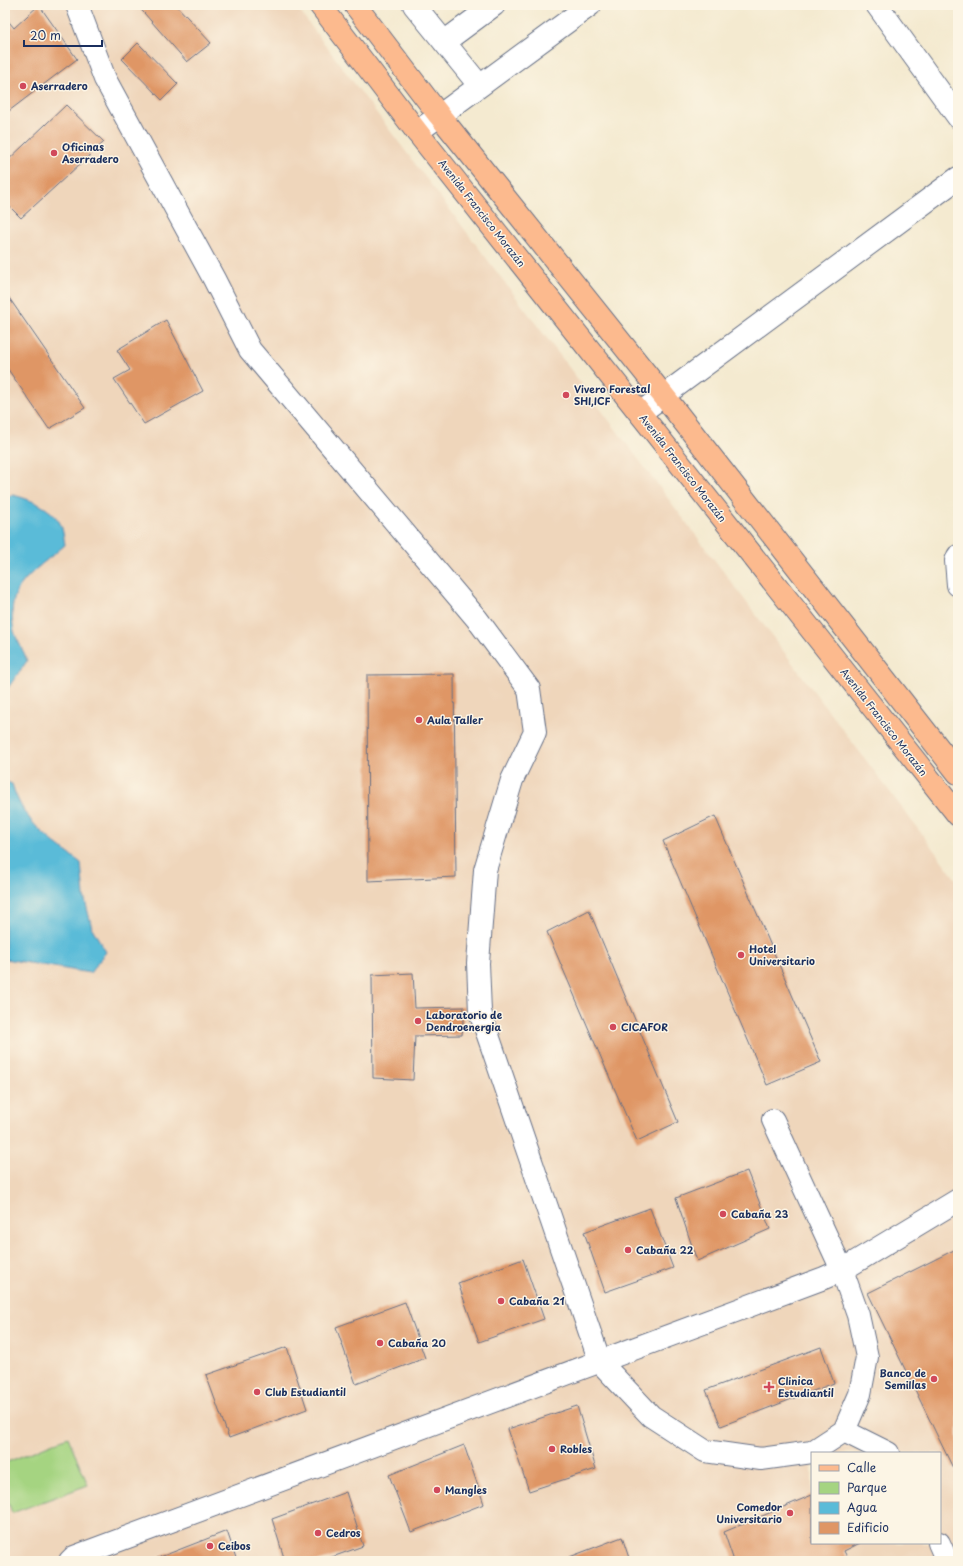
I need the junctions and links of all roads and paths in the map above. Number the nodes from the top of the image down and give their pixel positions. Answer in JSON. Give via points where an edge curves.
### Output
{"nodes":[{"id":1,"x":77,"y":5,"type":"edge"},
{"id":2,"x":320,"y":5,"type":"edge"},
{"id":3,"x":355,"y":5,"type":"edge"},
{"id":4,"x":414,"y":5,"type":"edge"},
{"id":5,"x":590,"y":5,"type":"edge"},
{"id":6,"x":877,"y":5,"type":"edge"},
{"id":7,"x":481,"y":9,"type":"edge"},
{"id":8,"x":444,"y":42,"type":"junction"},
{"id":9,"x":479,"y":85,"type":"junction"},
{"id":10,"x":439,"y":115,"type":"junction"},
{"id":11,"x":958,"y":116,"type":"edge"},
{"id":12,"x":418,"y":132,"type":"junction"},
{"id":13,"x":958,"y":178,"type":"edge"},
{"id":14,"x":663,"y":396,"type":"junction"},
{"id":15,"x":640,"y":413,"type":"junction"},
{"id":16,"x":958,"y":556,"type":"edge"},
{"id":17,"x":958,"y":585,"type":"edge"},
{"id":18,"x":958,"y":773,"type":"edge"},
{"id":19,"x":958,"y":815,"type":"edge"},
{"id":20,"x":773,"y":1120,"type":"dead end"},
{"id":21,"x":958,"y":1200,"type":"edge"},
{"id":22,"x":842,"y":1270,"type":"junction"},
{"id":23,"x":600,"y":1362,"type":"junction"},
{"id":24,"x":844,"y":1431,"type":"junction"},
{"id":25,"x":811,"y":1452,"type":"edge"},
{"id":26,"x":812,"y":1452,"type":"edge"},
{"id":27,"x":886,"y":1452,"type":"edge"},
{"id":28,"x":939,"y":1544,"type":"edge"},
{"id":29,"x":70,"y":1561,"type":"edge"},
{"id":30,"x":947,"y":1561,"type":"edge"}],
"edges":[{"from":1,"to":23,"type":"street","via":[[105,80],[250,350],[477,618],[529,689],[535,732],[512,780],[485,870],[478,963],[480,1012]]},
{"from":2,"to":12,"type":"main road","name":"Avenida Francisco Morazán"},
{"from":3,"to":10,"type":"main road"},
{"from":4,"to":8,"type":"street"},
{"from":5,"to":9,"type":"street"},
{"from":6,"to":11,"type":"street"},
{"from":7,"to":8,"type":"street"},
{"from":8,"to":9,"type":"street"},
{"from":9,"to":10,"type":"street"},
{"from":10,"to":12,"type":"street"},
{"from":10,"to":14,"type":"main road"},
{"from":12,"to":15,"type":"main road","name":"Avenida Francisco Morazán"},
{"from":13,"to":14,"type":"street"},
{"from":14,"to":15,"type":"street"},
{"from":14,"to":18,"type":"main road"},
{"from":15,"to":19,"type":"main road","name":"Avenida Francisco Morazán"},
{"from":16,"to":17,"type":"street"},
{"from":20,"to":22,"type":"street"},
{"from":21,"to":22,"type":"street"},
{"from":22,"to":23,"type":"street"},
{"from":22,"to":24,"type":"street","via":[[858,1315],[867,1357],[860,1394]]},
{"from":23,"to":25,"type":"street","via":[[651,1416],[705,1450],[761,1459]]},
{"from":23,"to":29,"type":"street","via":[[74,1557]]},
{"from":24,"to":26,"type":"street"},
{"from":24,"to":27,"type":"street"},
{"from":28,"to":30,"type":"street"}]}
